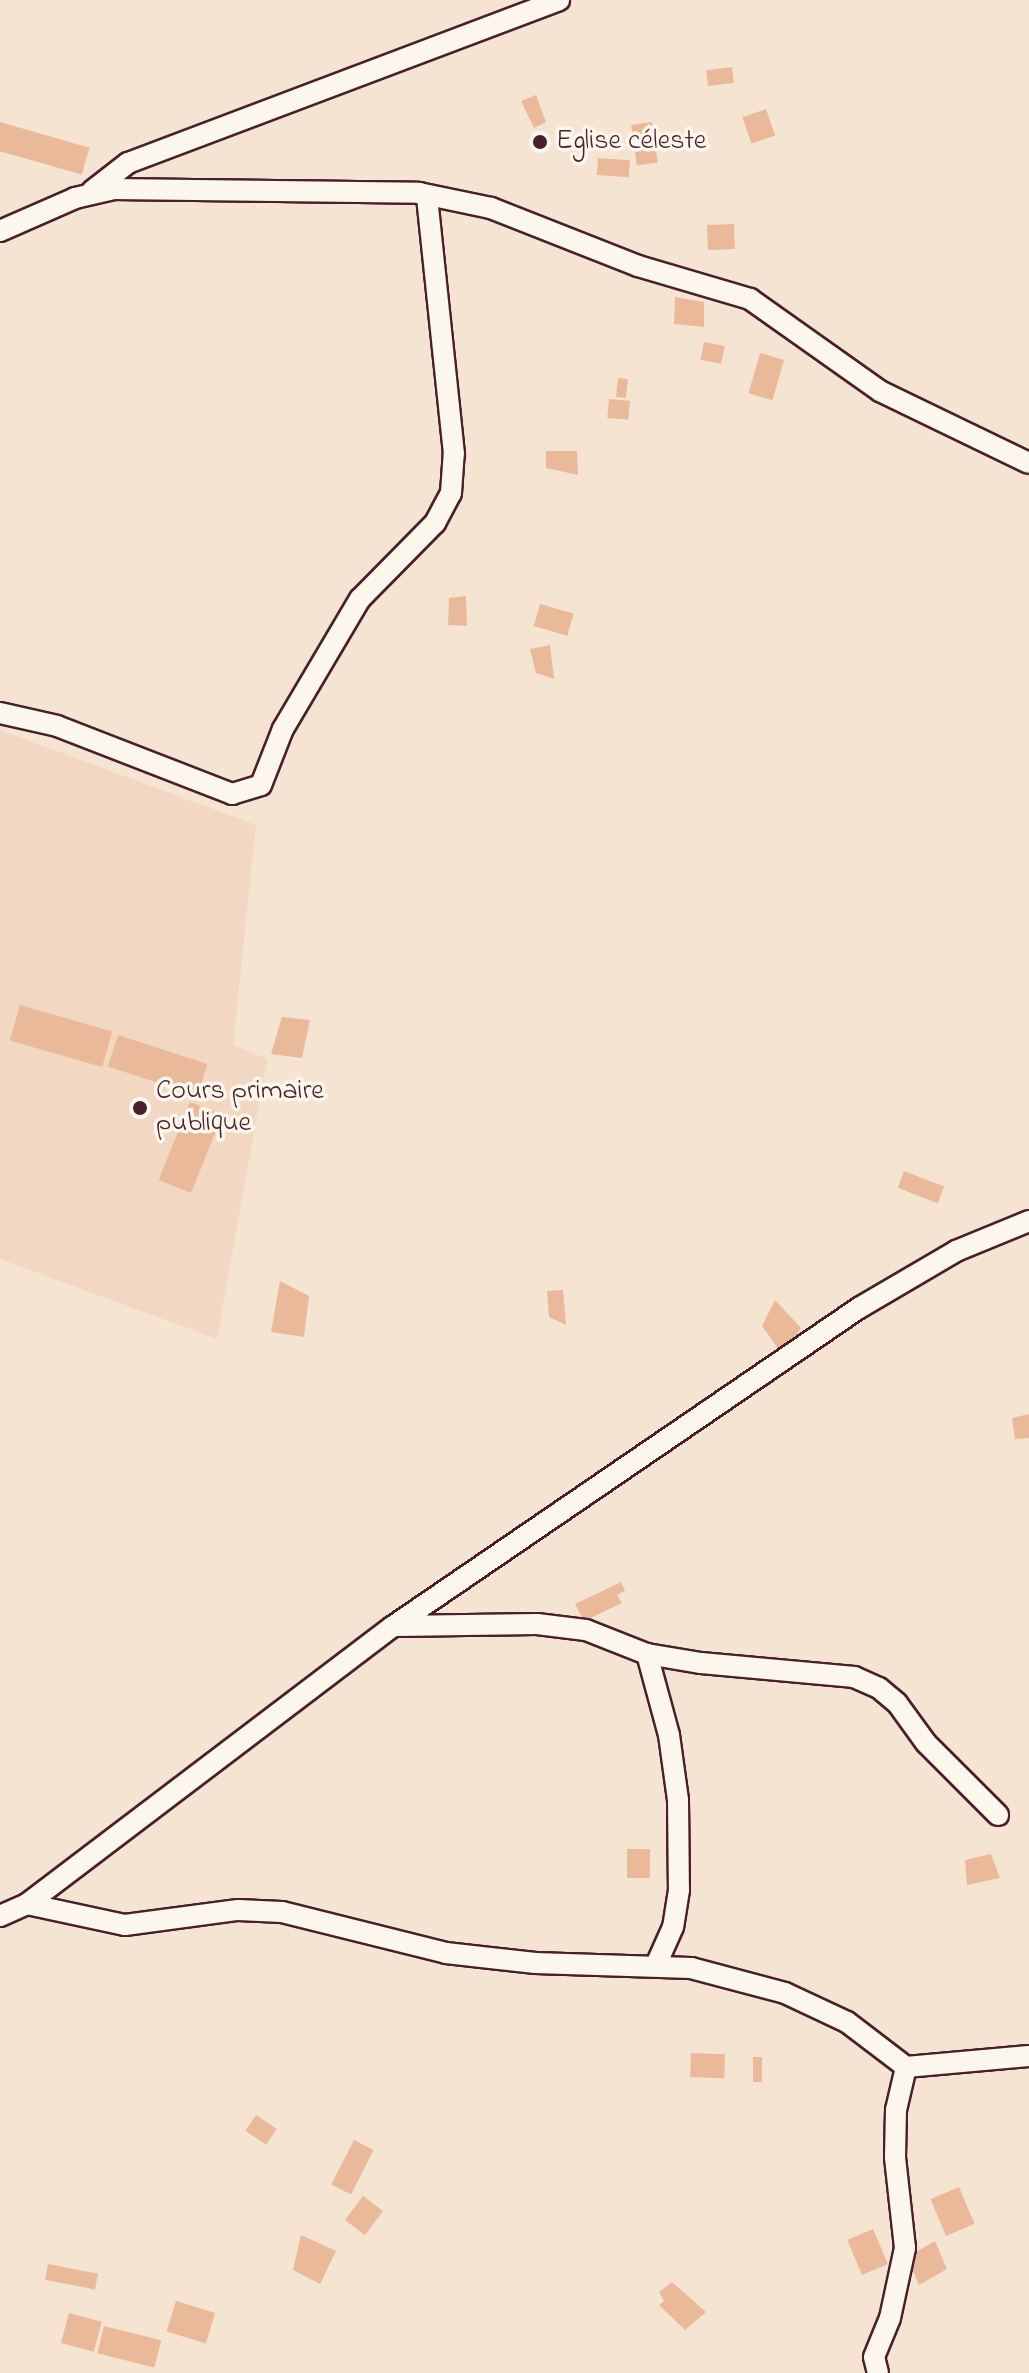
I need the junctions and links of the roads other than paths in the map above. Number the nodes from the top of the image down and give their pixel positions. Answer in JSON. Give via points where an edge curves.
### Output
{"nodes":[{"id":1,"x":559,"y":0,"type":"edge"},
{"id":2,"x":92,"y":191,"type":"junction"},
{"id":3,"x":427,"y":195,"type":"junction"},
{"id":4,"x":0,"y":231,"type":"edge"},
{"id":5,"x":1029,"y":463,"type":"edge"},
{"id":6,"x":0,"y":713,"type":"edge"},
{"id":7,"x":1029,"y":1221,"type":"edge"},
{"id":8,"x":392,"y":1627,"type":"junction"},
{"id":9,"x":647,"y":1654,"type":"junction"},
{"id":10,"x":998,"y":1815,"type":"dead end"},
{"id":11,"x":27,"y":1904,"type":"junction"},
{"id":12,"x":0,"y":1916,"type":"edge"},
{"id":13,"x":656,"y":1965,"type":"junction"},
{"id":14,"x":1029,"y":2056,"type":"edge"},
{"id":15,"x":906,"y":2067,"type":"junction"},
{"id":16,"x":878,"y":2373,"type":"edge"}],
"edges":[{"from":1,"to":2,"type":"street","via":[[128,163]]},
{"from":2,"to":3,"type":"street"},
{"from":2,"to":4,"type":"street"},
{"from":3,"to":5,"type":"street","via":[[491,208],[638,266],[750,299],[880,391]]},
{"from":3,"to":6,"type":"street","via":[[454,454],[451,493],[435,523],[360,599],[283,729],[261,785],[232,794],[57,726]]},
{"from":7,"to":8,"type":"street","via":[[956,1251],[859,1308]]},
{"from":8,"to":9,"type":"street","via":[[537,1624],[586,1630]]},
{"from":8,"to":11,"type":"street"},
{"from":9,"to":10,"type":"street","via":[[854,1677],[879,1688]]},
{"from":9,"to":13,"type":"street","via":[[669,1735],[678,1800],[679,1890],[673,1927]]},
{"from":11,"to":12,"type":"street"},
{"from":11,"to":13,"type":"street","via":[[125,1925],[238,1910],[282,1912],[446,1953],[535,1963]]},
{"from":13,"to":15,"type":"street","via":[[691,1968],[785,1993],[847,2022]]},
{"from":14,"to":15,"type":"street"},
{"from":15,"to":16,"type":"street","via":[[896,2110],[895,2157],[905,2248],[890,2318],[874,2357]]}]}
